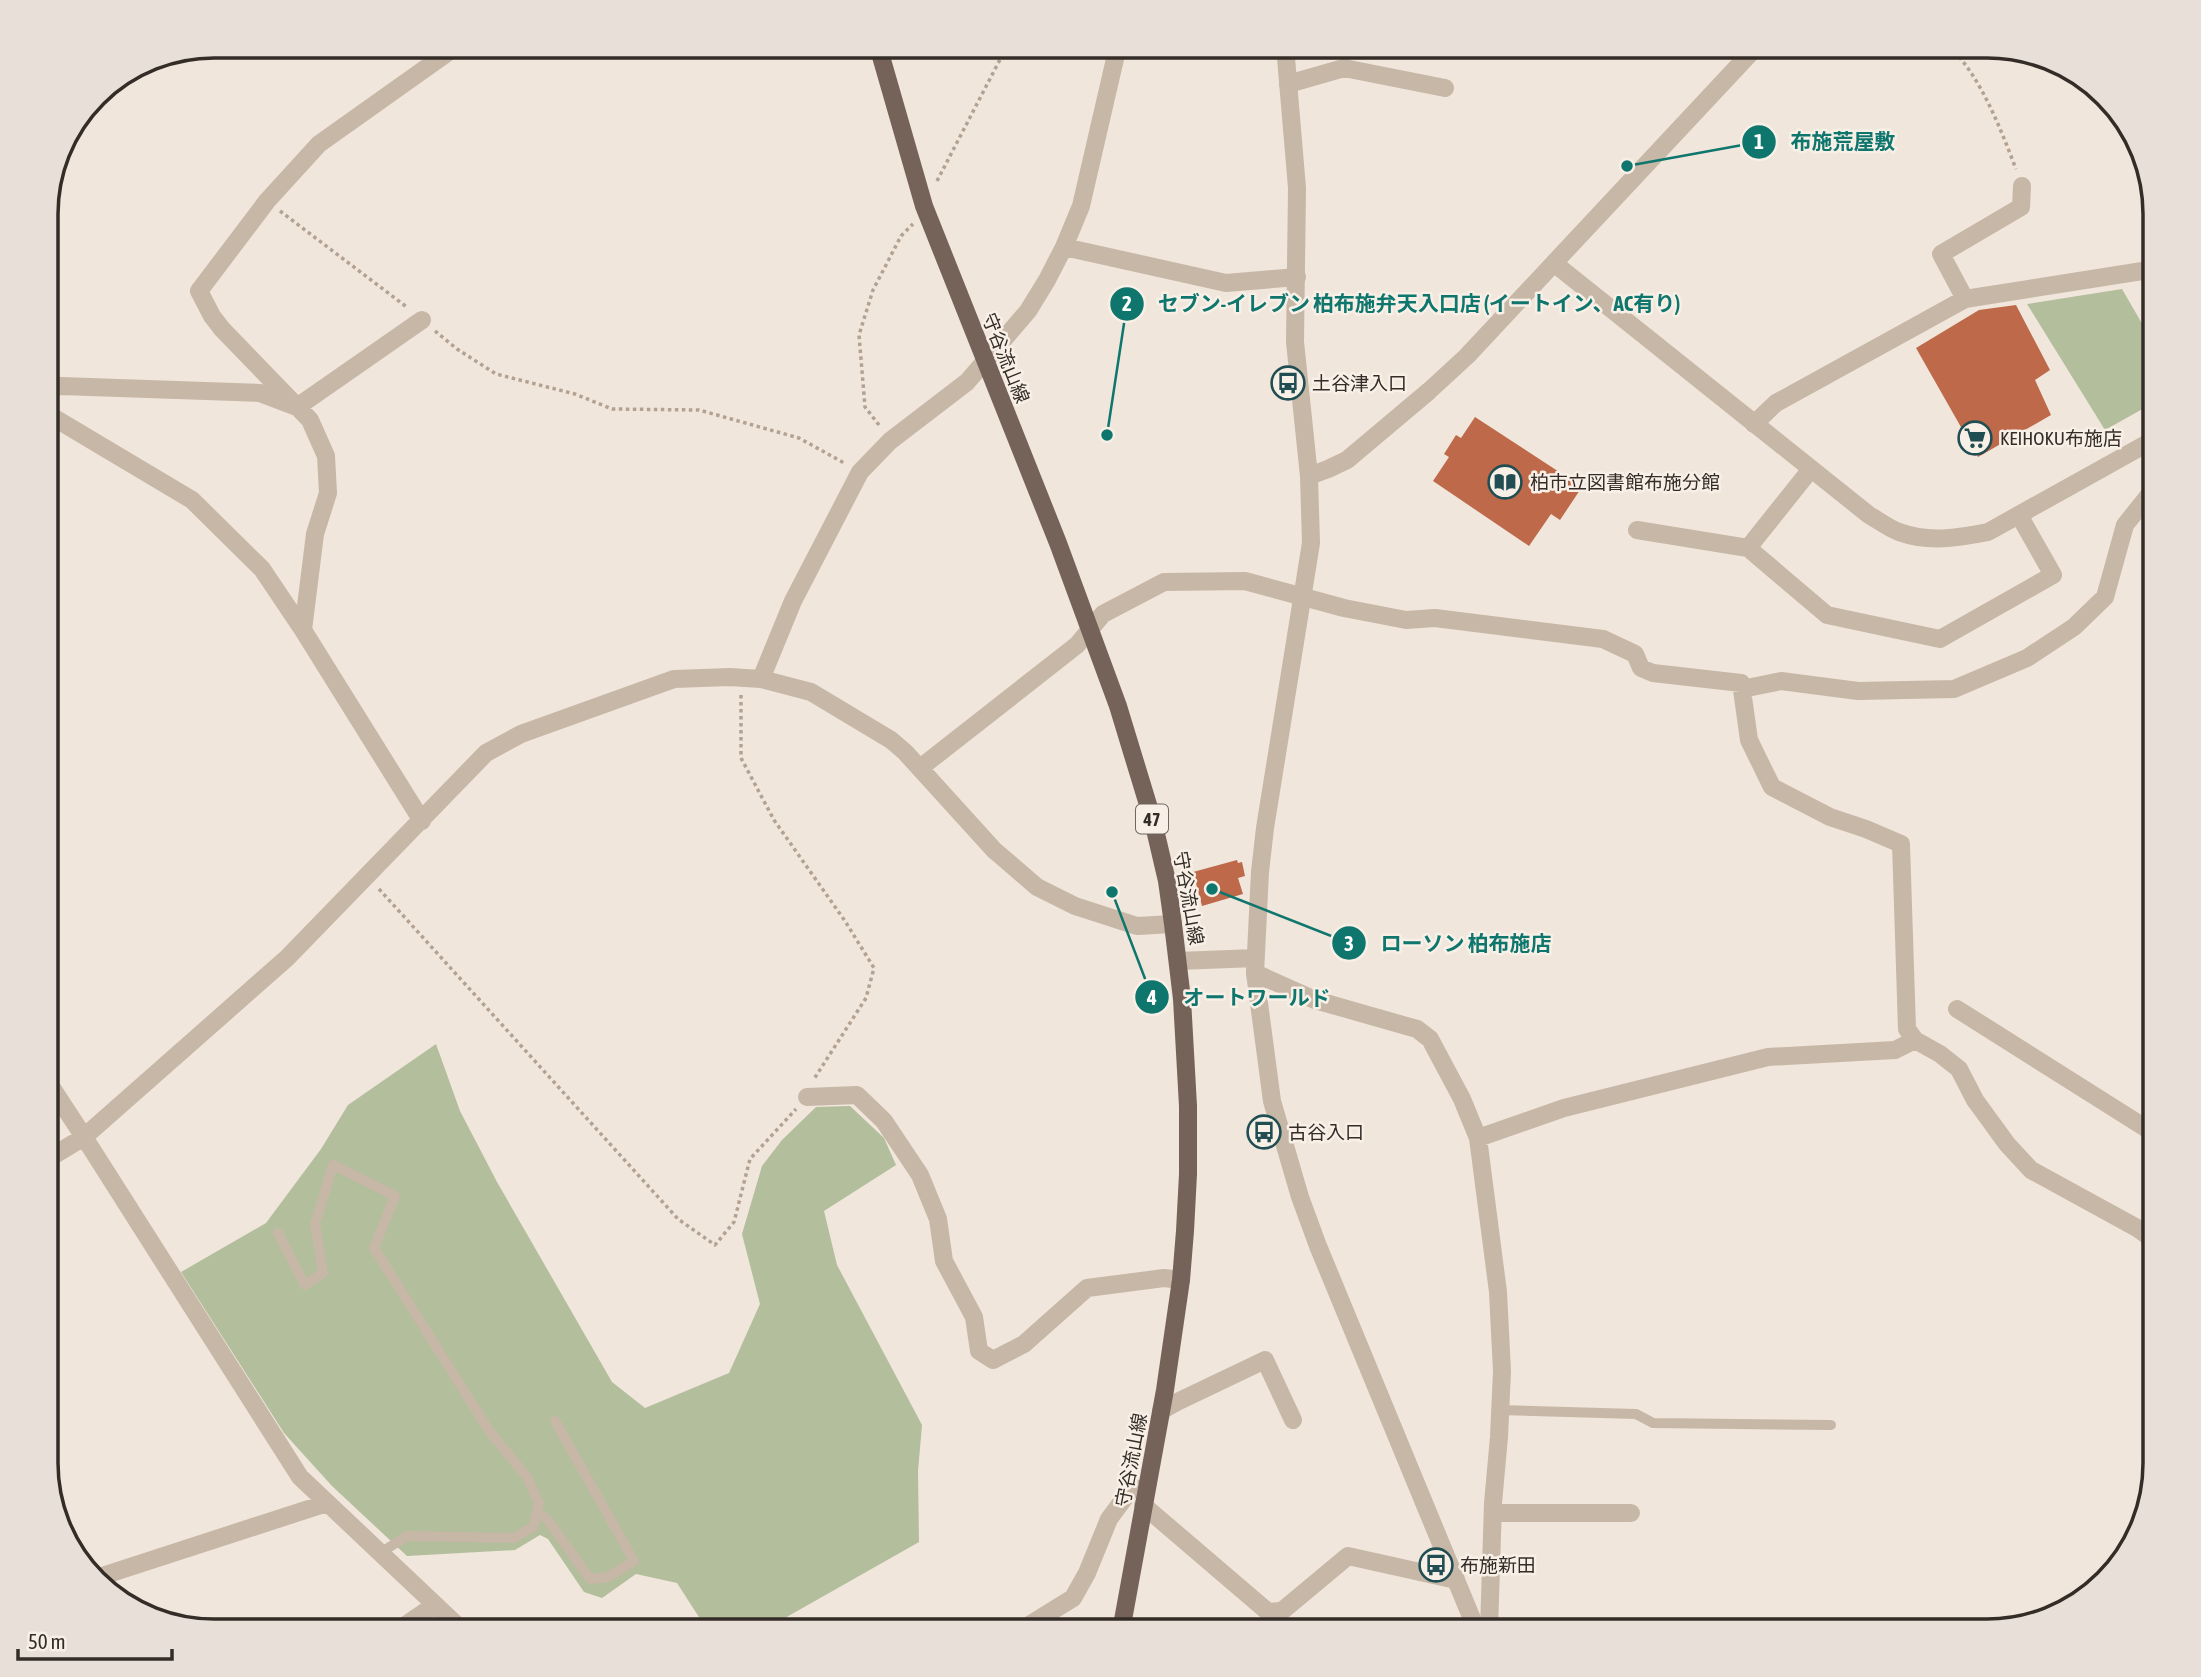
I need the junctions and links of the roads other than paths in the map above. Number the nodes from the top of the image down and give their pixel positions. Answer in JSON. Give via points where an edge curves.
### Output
{"nodes":[{"id":1,"x":440,"y":58,"type":"edge"},
{"id":2,"x":881,"y":58,"type":"edge"},
{"id":3,"x":1115,"y":58,"type":"edge"},
{"id":4,"x":1286,"y":58,"type":"edge"},
{"id":5,"x":1746,"y":58,"type":"edge"},
{"id":6,"x":1288,"y":84,"type":"junction"},
{"id":7,"x":1445,"y":88,"type":"dead end"},
{"id":8,"x":2022,"y":186,"type":"road end"},
{"id":9,"x":1064,"y":247,"type":"junction"},
{"id":10,"x":1555,"y":264,"type":"junction"},
{"id":11,"x":2143,"y":271,"type":"edge"},
{"id":12,"x":1297,"y":277,"type":"junction"},
{"id":13,"x":1965,"y":299,"type":"junction"},
{"id":14,"x":422,"y":320,"type":"road end"},
{"id":15,"x":985,"y":362,"type":"junction"},
{"id":16,"x":58,"y":387,"type":"edge"},
{"id":17,"x":297,"y":407,"type":"junction"},
{"id":18,"x":58,"y":420,"type":"edge"},
{"id":19,"x":1754,"y":424,"type":"junction"},
{"id":20,"x":2143,"y":446,"type":"edge"},
{"id":21,"x":1811,"y":468,"type":"junction"},
{"id":22,"x":1309,"y":475,"type":"junction"},
{"id":23,"x":2143,"y":504,"type":"edge"},
{"id":24,"x":2019,"y":515,"type":"junction"},
{"id":25,"x":1637,"y":530,"type":"dead end"},
{"id":26,"x":1748,"y":548,"type":"junction"},
{"id":27,"x":1302,"y":598,"type":"junction"},
{"id":28,"x":1091,"y":629,"type":"junction"},
{"id":29,"x":303,"y":630,"type":"junction"},
{"id":30,"x":761,"y":679,"type":"junction"},
{"id":31,"x":1742,"y":689,"type":"junction"},
{"id":32,"x":920,"y":768,"type":"junction"},
{"id":33,"x":422,"y":821,"type":"junction"},
{"id":34,"x":1173,"y":924,"type":"junction"},
{"id":35,"x":1178,"y":961,"type":"junction"},
{"id":36,"x":1256,"y":965,"type":"junction"},
{"id":37,"x":1957,"y":1009,"type":"dead end"},
{"id":38,"x":1915,"y":1040,"type":"junction"},
{"id":39,"x":58,"y":1097,"type":"edge"},
{"id":40,"x":807,"y":1097,"type":"road end"},
{"id":41,"x":2143,"y":1127,"type":"edge"},
{"id":42,"x":84,"y":1136,"type":"junction"},
{"id":43,"x":1478,"y":1138,"type":"junction"},
{"id":44,"x":58,"y":1152,"type":"edge"},
{"id":45,"x":2143,"y":1232,"type":"edge"},
{"id":46,"x":278,"y":1233,"type":"dead end"},
{"id":47,"x":1181,"y":1280,"type":"junction"},
{"id":48,"x":1500,"y":1410,"type":"junction"},
{"id":49,"x":1161,"y":1411,"type":"junction"},
{"id":50,"x":1293,"y":1420,"type":"dead end"},
{"id":51,"x":555,"y":1421,"type":"dead end"},
{"id":52,"x":1831,"y":1425,"type":"dead end"},
{"id":53,"x":1145,"y":1498,"type":"junction"},
{"id":54,"x":327,"y":1503,"type":"junction"},
{"id":55,"x":537,"y":1512,"type":"junction"},
{"id":56,"x":1493,"y":1513,"type":"junction"},
{"id":57,"x":1630,"y":1513,"type":"dead end"},
{"id":58,"x":380,"y":1553,"type":"junction"},
{"id":59,"x":105,"y":1575,"type":"edge"},
{"id":60,"x":1456,"y":1580,"type":"junction"},
{"id":61,"x":435,"y":1605,"type":"junction"},
{"id":62,"x":415,"y":1619,"type":"edge"},
{"id":63,"x":450,"y":1619,"type":"edge"},
{"id":64,"x":1039,"y":1619,"type":"edge"},
{"id":65,"x":1123,"y":1619,"type":"edge"},
{"id":66,"x":1472,"y":1619,"type":"edge"},
{"id":67,"x":1489,"y":1619,"type":"edge"}],
"edges":[{"from":1,"to":17,"type":"street","via":[[319,144],[267,201],[199,291],[222,329]]},
{"from":2,"to":15,"type":"main road","name":"守谷流山線","number":"47","via":[[924,206]]},
{"from":3,"to":9,"type":"street","via":[[1082,206]]},
{"from":4,"to":6,"type":"street"},
{"from":5,"to":10,"type":"street"},
{"from":6,"to":7,"type":"street","via":[[1344,68]]},
{"from":6,"to":12,"type":"street","via":[[1297,188]]},
{"from":8,"to":13,"type":"street","via":[[2021,208],[1941,254]]},
{"from":9,"to":12,"type":"street","via":[[1226,283]]},
{"from":9,"to":15,"type":"street","via":[[1028,312]]},
{"from":10,"to":19,"type":"street"},
{"from":10,"to":22,"type":"street","via":[[1429,391],[1347,460]]},
{"from":11,"to":13,"type":"street"},
{"from":12,"to":22,"type":"street","via":[[1296,342]]},
{"from":13,"to":19,"type":"street","via":[[1776,403]]},
{"from":14,"to":17,"type":"street"},
{"from":15,"to":28,"type":"main road","name":"守谷流山線","number":"47"},
{"from":15,"to":30,"type":"street","via":[[860,472],[793,601]]},
{"from":16,"to":17,"type":"street","via":[[260,393]]},
{"from":17,"to":29,"type":"street","via":[[310,421],[326,456],[328,493],[315,534]]},
{"from":18,"to":29,"type":"street","via":[[192,500],[262,569]]},
{"from":19,"to":21,"type":"street"},
{"from":20,"to":24,"type":"street"},
{"from":21,"to":24,"type":"street","via":[[1897,532],[1928,539],[1969,536],[1988,532]]},
{"from":21,"to":26,"type":"street"},
{"from":22,"to":27,"type":"street","via":[[1311,542]]},
{"from":23,"to":31,"type":"street","via":[[2126,525],[2105,597],[2074,627],[2027,658],[1954,689],[1858,691],[1781,681]]},
{"from":24,"to":26,"type":"street","via":[[2053,575],[1940,639],[1827,615]]},
{"from":25,"to":26,"type":"street"},
{"from":27,"to":28,"type":"street","via":[[1245,581],[1164,582],[1103,614]]},
{"from":27,"to":31,"type":"street","via":[[1406,620],[1435,618],[1603,639],[1635,654],[1641,668],[1653,673],[1741,683]]},
{"from":27,"to":36,"type":"street","via":[[1265,828]]},
{"from":28,"to":32,"type":"street","via":[[1077,645]]},
{"from":28,"to":34,"type":"main road","name":"守谷流山線","number":"47","via":[[1153,821]]},
{"from":29,"to":33,"type":"street"},
{"from":30,"to":32,"type":"street","via":[[811,692],[891,740]]},
{"from":30,"to":33,"type":"street","via":[[674,680],[521,734],[486,753]]},
{"from":31,"to":38,"type":"street","via":[[1749,740],[1772,787],[1830,817],[1901,844],[1906,1030]]},
{"from":32,"to":34,"type":"street","via":[[994,850],[1037,887],[1075,906],[1136,926]]},
{"from":33,"to":42,"type":"street","via":[[287,958]]},
{"from":34,"to":35,"type":"main road","name":"守谷流山線","number":"47"},
{"from":35,"to":36,"type":"street"},
{"from":35,"to":47,"type":"main road","name":"守谷流山線","number":"47","via":[[1188,1161]]},
{"from":36,"to":43,"type":"street","via":[[1315,1000],[1417,1029],[1430,1039]]},
{"from":36,"to":60,"type":"street","via":[[1272,1101],[1300,1197]]},
{"from":37,"to":41,"type":"street"},
{"from":38,"to":43,"type":"street","via":[[1895,1050],[1768,1057],[1564,1108]]},
{"from":38,"to":45,"type":"street","via":[[1959,1069],[1975,1100],[2031,1170]]},
{"from":39,"to":42,"type":"street"},
{"from":40,"to":47,"type":"street","via":[[857,1095],[884,1121],[920,1175],[938,1219],[944,1261],[974,1317],[979,1351],[993,1360],[1024,1344],[1087,1289],[1164,1278]]},
{"from":42,"to":44,"type":"street"},
{"from":42,"to":54,"type":"street","via":[[300,1477]]},
{"from":43,"to":48,"type":"street","via":[[1498,1292]]},
{"from":46,"to":55,"type":"lane","via":[[305,1285],[323,1273],[315,1224],[333,1165],[395,1196],[373,1248],[490,1432],[527,1477],[539,1503]]},
{"from":47,"to":49,"type":"main road","name":"守谷流山線","number":"47"},
{"from":48,"to":52,"type":"lane","via":[[1636,1414],[1653,1423]]},
{"from":48,"to":56,"type":"street"},
{"from":49,"to":50,"type":"street","via":[[1265,1360]]},
{"from":49,"to":53,"type":"main road","name":"守谷流山線","number":"47"},
{"from":51,"to":55,"type":"lane","via":[[634,1561],[608,1577],[590,1578]]},
{"from":53,"to":60,"type":"street","via":[[1268,1612],[1282,1611],[1348,1556]]},
{"from":53,"to":64,"type":"street","via":[[1132,1488],[1109,1519],[1073,1598]]},
{"from":53,"to":65,"type":"main road","name":"守谷流山線","number":"47"},
{"from":54,"to":58,"type":"street"},
{"from":54,"to":59,"type":"street"},
{"from":55,"to":58,"type":"lane","via":[[533,1527],[514,1538],[407,1536]]},
{"from":56,"to":57,"type":"street"},
{"from":56,"to":67,"type":"street"},
{"from":58,"to":61,"type":"street"},
{"from":60,"to":66,"type":"street"},
{"from":61,"to":62,"type":"street"},
{"from":61,"to":63,"type":"street"}]}
